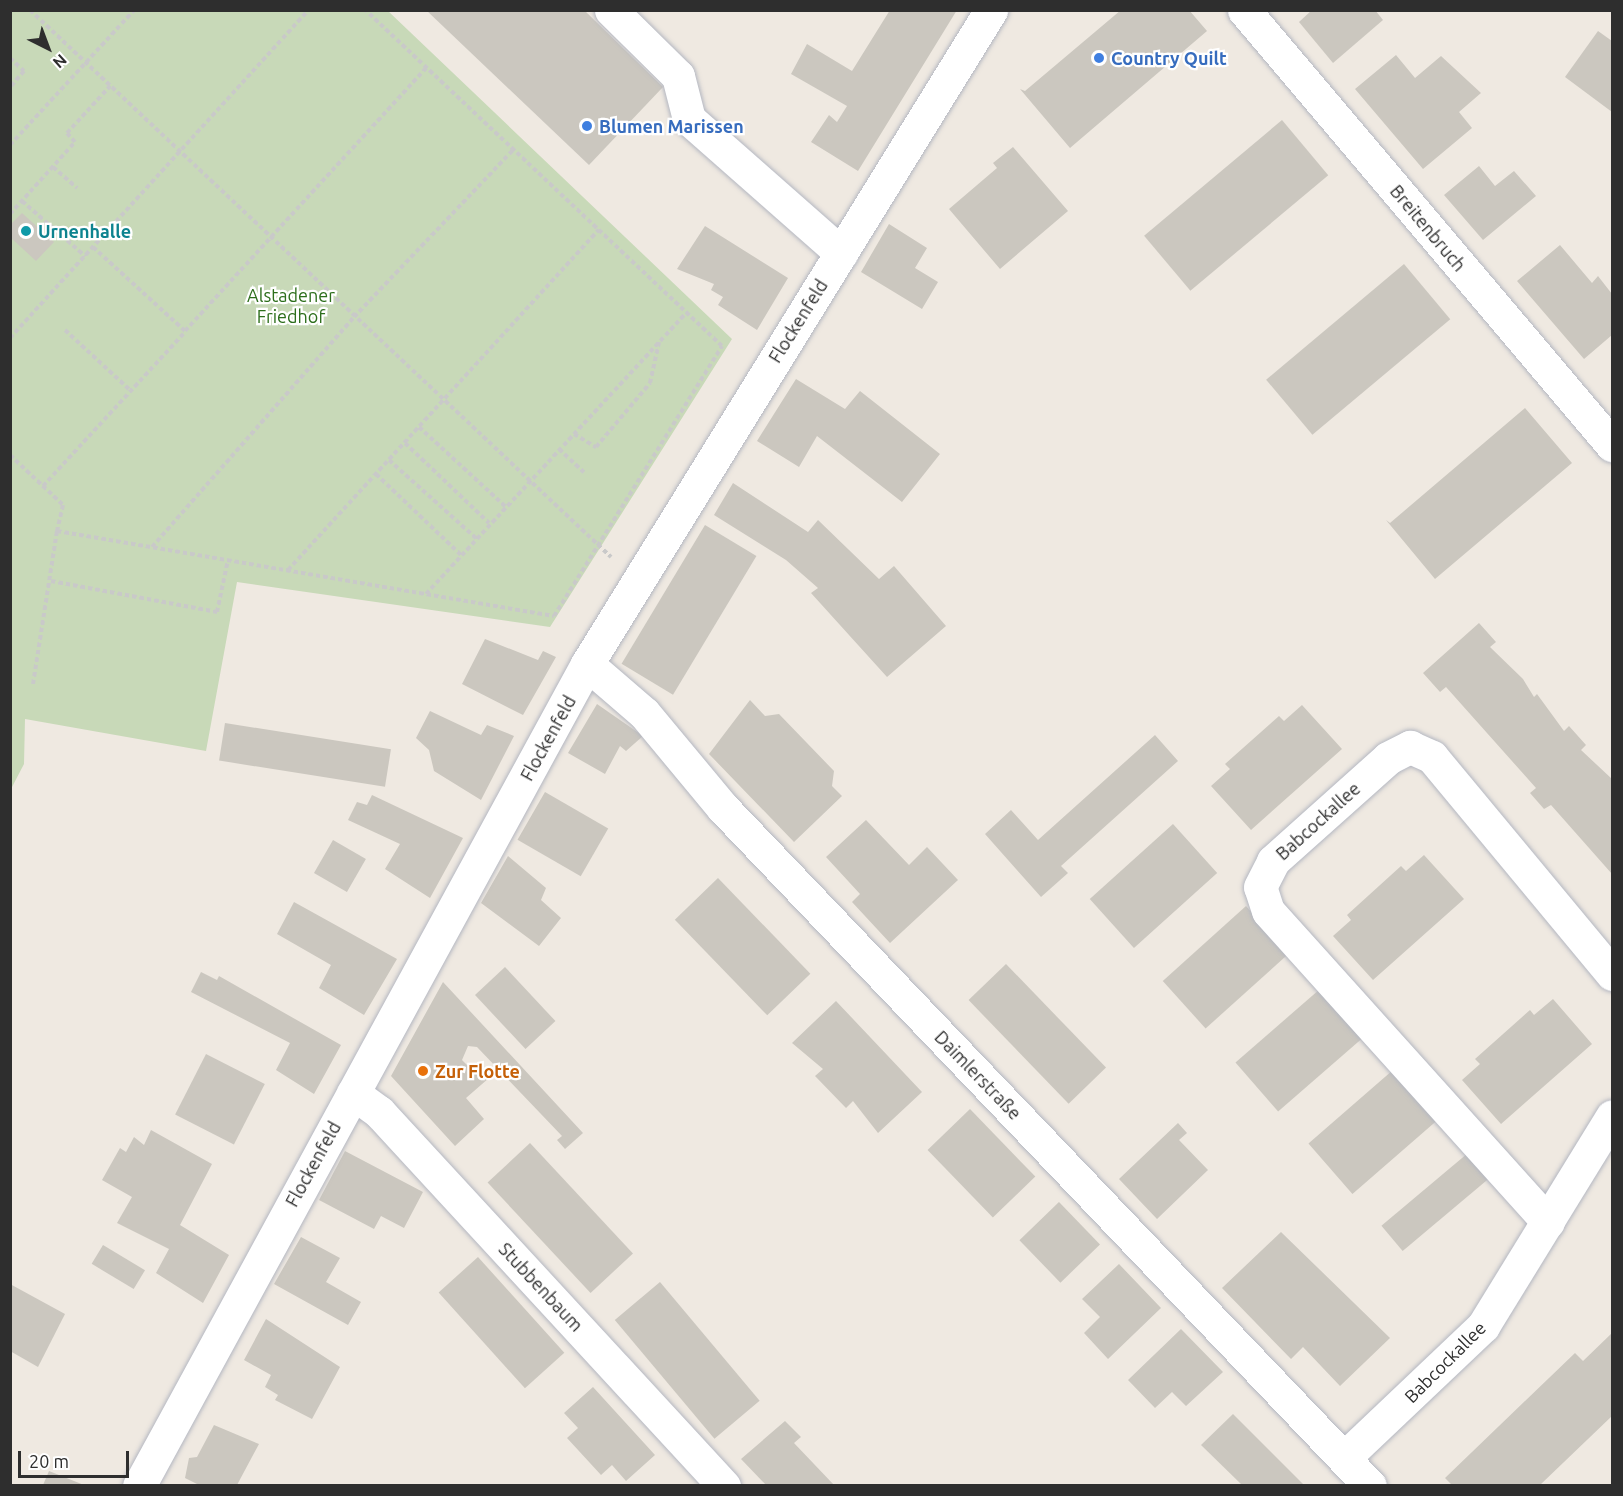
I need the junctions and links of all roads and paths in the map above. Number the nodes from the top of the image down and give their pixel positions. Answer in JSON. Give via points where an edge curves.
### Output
{"nodes":[{"id":1,"x":30,"y":10,"type":"edge"},
{"id":2,"x":124,"y":10,"type":"edge"},
{"id":3,"x":134,"y":10,"type":"edge"},
{"id":4,"x":308,"y":10,"type":"edge"},
{"id":5,"x":365,"y":10,"type":"edge"},
{"id":6,"x":611,"y":10,"type":"edge"},
{"id":7,"x":991,"y":10,"type":"edge"},
{"id":8,"x":1244,"y":10,"type":"edge"},
{"id":9,"x":129,"y":15,"type":"junction"},
{"id":10,"x":10,"y":58,"type":"edge"},
{"id":11,"x":86,"y":64,"type":"junction"},
{"id":12,"x":426,"y":68,"type":"junction"},
{"id":13,"x":110,"y":86,"type":"junction"},
{"id":14,"x":10,"y":87,"type":"edge"},
{"id":15,"x":10,"y":145,"type":"edge"},
{"id":16,"x":513,"y":150,"type":"junction"},
{"id":17,"x":179,"y":152,"type":"junction"},
{"id":18,"x":53,"y":167,"type":"junction"},
{"id":19,"x":77,"y":188,"type":"dead end"},
{"id":20,"x":22,"y":201,"type":"junction"},
{"id":21,"x":10,"y":203,"type":"edge"},
{"id":22,"x":16,"y":208,"type":"junction"},
{"id":23,"x":10,"y":214,"type":"edge"},
{"id":24,"x":599,"y":230,"type":"junction"},
{"id":25,"x":269,"y":237,"type":"junction"},
{"id":26,"x":93,"y":247,"type":"junction"},
{"id":27,"x":841,"y":253,"type":"junction"},
{"id":28,"x":85,"y":256,"type":"junction"},
{"id":29,"x":686,"y":313,"type":"junction"},
{"id":30,"x":354,"y":317,"type":"junction"},
{"id":31,"x":64,"y":330,"type":"dead end"},
{"id":32,"x":185,"y":331,"type":"junction"},
{"id":33,"x":10,"y":338,"type":"edge"},
{"id":34,"x":660,"y":341,"type":"junction"},
{"id":35,"x":130,"y":390,"type":"junction"},
{"id":36,"x":444,"y":400,"type":"junction"},
{"id":37,"x":419,"y":427,"type":"junction"},
{"id":38,"x":574,"y":433,"type":"junction"},
{"id":39,"x":405,"y":443,"type":"junction"},
{"id":40,"x":1612,"y":445,"type":"edge"},
{"id":41,"x":559,"y":449,"type":"junction"},
{"id":42,"x":10,"y":455,"type":"edge"},
{"id":43,"x":389,"y":460,"type":"junction"},
{"id":44,"x":584,"y":472,"type":"dead end"},
{"id":45,"x":376,"y":474,"type":"junction"},
{"id":46,"x":528,"y":480,"type":"junction"},
{"id":47,"x":43,"y":486,"type":"junction"},
{"id":48,"x":505,"y":506,"type":"junction"},
{"id":49,"x":489,"y":523,"type":"junction"},
{"id":50,"x":57,"y":531,"type":"junction"},
{"id":51,"x":476,"y":538,"type":"junction"},
{"id":52,"x":598,"y":545,"type":"junction"},
{"id":53,"x":152,"y":547,"type":"junction"},
{"id":54,"x":461,"y":555,"type":"junction"},
{"id":55,"x":228,"y":560,"type":"junction"},
{"id":56,"x":288,"y":570,"type":"junction"},
{"id":57,"x":637,"y":580,"type":"junction"},
{"id":58,"x":51,"y":581,"type":"junction"},
{"id":59,"x":425,"y":594,"type":"junction"},
{"id":60,"x":587,"y":664,"type":"junction"},
{"id":61,"x":33,"y":684,"type":"dead end"},
{"id":62,"x":1612,"y":974,"type":"edge"},
{"id":63,"x":353,"y":1093,"type":"junction"},
{"id":64,"x":1612,"y":1116,"type":"edge"},
{"id":65,"x":1603,"y":1156,"type":"edge"},
{"id":66,"x":1548,"y":1222,"type":"junction"},
{"id":67,"x":1344,"y":1458,"type":"junction"},
{"id":68,"x":139,"y":1485,"type":"edge"},
{"id":69,"x":724,"y":1485,"type":"edge"},
{"id":70,"x":1370,"y":1485,"type":"edge"}],
"edges":[{"from":1,"to":11,"type":"path"},
{"from":2,"to":9,"type":"path"},
{"from":3,"to":9,"type":"path"},
{"from":4,"to":17,"type":"path"},
{"from":5,"to":12,"type":"path"},
{"from":6,"to":27,"type":"street","via":[[678,76],[689,119]]},
{"from":7,"to":27,"type":"street","name":"Flockenfeld"},
{"from":8,"to":40,"type":"street","name":"Breitenbruch"},
{"from":9,"to":11,"type":"path"},
{"from":10,"to":14,"type":"path","via":[[24,71]]},
{"from":11,"to":13,"type":"path"},
{"from":11,"to":15,"type":"path"},
{"from":12,"to":16,"type":"path"},
{"from":12,"to":25,"type":"path"},
{"from":13,"to":17,"type":"path"},
{"from":13,"to":18,"type":"path","via":[[67,134],[75,142]]},
{"from":16,"to":24,"type":"path"},
{"from":16,"to":30,"type":"path"},
{"from":17,"to":25,"type":"path"},
{"from":17,"to":26,"type":"path"},
{"from":18,"to":19,"type":"path"},
{"from":18,"to":20,"type":"path"},
{"from":20,"to":22,"type":"path"},
{"from":20,"to":28,"type":"path"},
{"from":21,"to":22,"type":"path"},
{"from":22,"to":23,"type":"path"},
{"from":24,"to":29,"type":"path"},
{"from":24,"to":36,"type":"path"},
{"from":25,"to":30,"type":"path"},
{"from":25,"to":32,"type":"path"},
{"from":26,"to":28,"type":"path"},
{"from":26,"to":32,"type":"path"},
{"from":27,"to":57,"type":"street","name":"Flockenfeld"},
{"from":28,"to":33,"type":"path"},
{"from":29,"to":34,"type":"path"},
{"from":29,"to":52,"type":"path","via":[[722,346]]},
{"from":30,"to":36,"type":"path"},
{"from":30,"to":53,"type":"path"},
{"from":31,"to":35,"type":"path"},
{"from":32,"to":35,"type":"path"},
{"from":34,"to":38,"type":"path"},
{"from":34,"to":38,"type":"path","via":[[650,383],[596,447]]},
{"from":35,"to":47,"type":"path"},
{"from":36,"to":37,"type":"path"},
{"from":36,"to":46,"type":"path"},
{"from":37,"to":39,"type":"path"},
{"from":37,"to":48,"type":"path"},
{"from":38,"to":41,"type":"path"},
{"from":39,"to":43,"type":"path"},
{"from":39,"to":49,"type":"path"},
{"from":41,"to":44,"type":"path"},
{"from":41,"to":46,"type":"path"},
{"from":42,"to":47,"type":"path"},
{"from":43,"to":45,"type":"path"},
{"from":43,"to":51,"type":"path"},
{"from":45,"to":54,"type":"path"},
{"from":45,"to":56,"type":"path"},
{"from":46,"to":48,"type":"path"},
{"from":46,"to":52,"type":"path"},
{"from":47,"to":50,"type":"path","via":[[63,505]]},
{"from":48,"to":49,"type":"path"},
{"from":49,"to":51,"type":"path"},
{"from":50,"to":53,"type":"path"},
{"from":50,"to":58,"type":"path"},
{"from":51,"to":54,"type":"path"},
{"from":52,"to":57,"type":"path"},
{"from":52,"to":59,"type":"path","via":[[554,616]]},
{"from":53,"to":55,"type":"path"},
{"from":54,"to":59,"type":"path"},
{"from":55,"to":56,"type":"path"},
{"from":55,"to":58,"type":"path","via":[[218,612]]},
{"from":56,"to":59,"type":"path"},
{"from":57,"to":60,"type":"street","name":"Flockenfeld"},
{"from":58,"to":61,"type":"path"},
{"from":60,"to":63,"type":"street","name":"Flockenfeld"},
{"from":60,"to":67,"type":"street","name":"Daimlerstraße","via":[[644,713],[723,808]]},
{"from":62,"to":66,"type":"street","name":"Babcockallee","via":[[1432,757],[1410,747],[1388,758],[1273,861],[1260,887],[1268,911]]},
{"from":63,"to":68,"type":"street","name":"Flockenfeld"},
{"from":63,"to":69,"type":"street","name":"Stubbenbaum","via":[[379,1112]]},
{"from":64,"to":65,"type":"street","name":"Babcockallee"},
{"from":65,"to":66,"type":"street","name":"Babcockallee"},
{"from":66,"to":67,"type":"street","name":"Babcockallee","via":[[1470,1342]]},
{"from":67,"to":70,"type":"street","name":"Daimlerstraße"}]}
